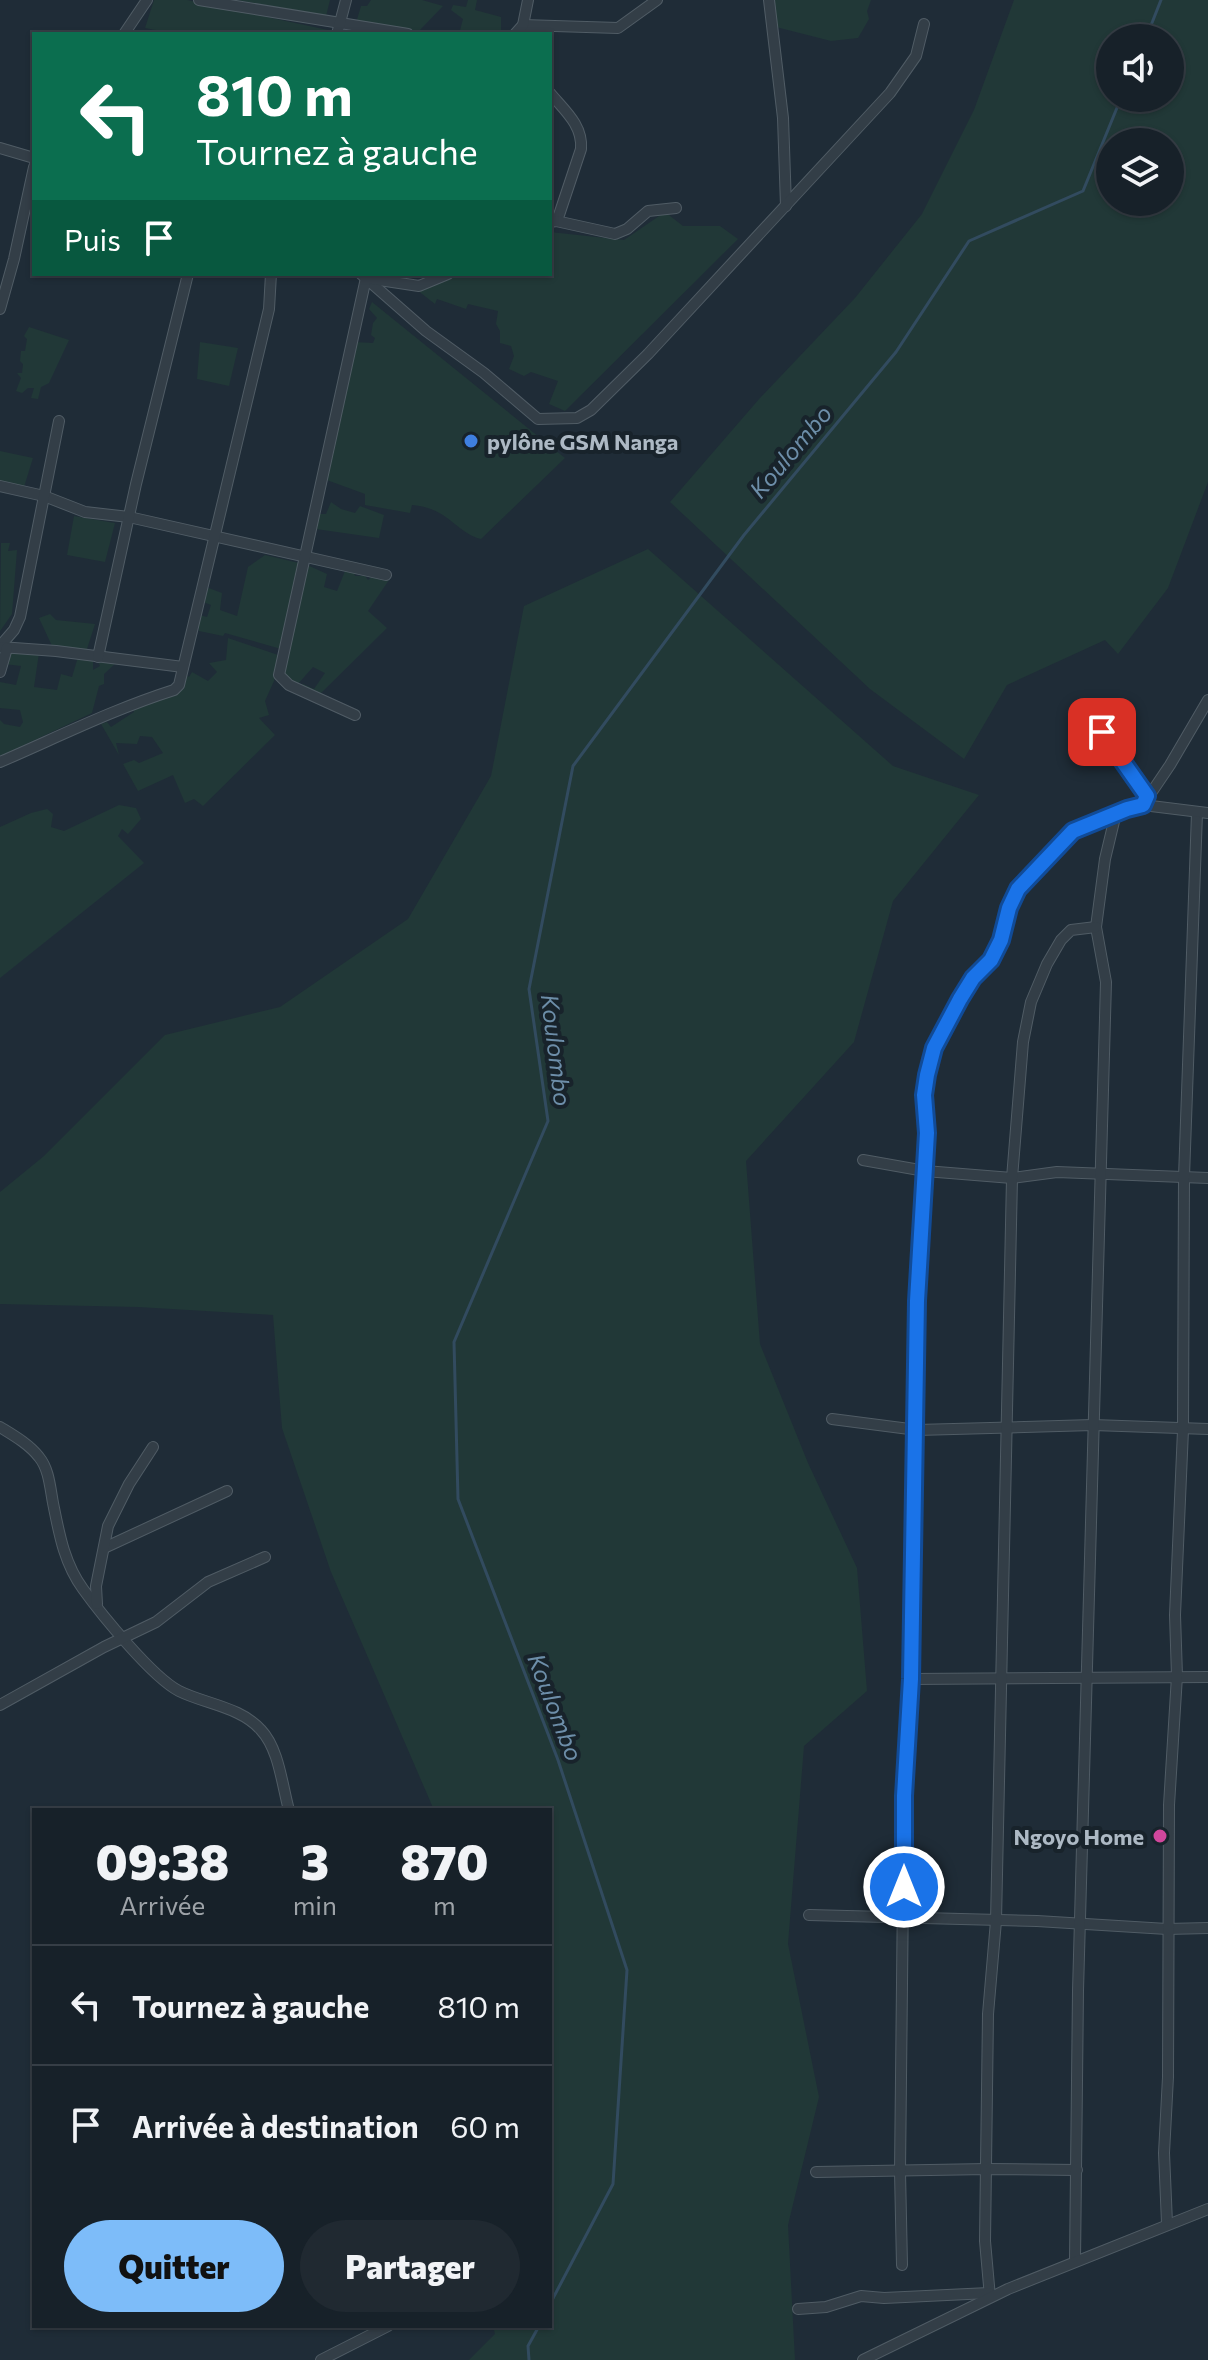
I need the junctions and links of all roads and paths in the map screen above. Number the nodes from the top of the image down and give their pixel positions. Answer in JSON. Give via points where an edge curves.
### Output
{"nodes":[{"id":1,"x":147,"y":0,"type":"edge"},
{"id":2,"x":199,"y":0,"type":"edge"},
{"id":3,"x":346,"y":0,"type":"edge"},
{"id":4,"x":528,"y":0,"type":"edge"},
{"id":5,"x":657,"y":0,"type":"edge"},
{"id":6,"x":769,"y":0,"type":"edge"},
{"id":7,"x":924,"y":24,"type":"dead end"},
{"id":8,"x":339,"y":28,"type":"edge"},
{"id":9,"x":519,"y":29,"type":"edge"},
{"id":10,"x":125,"y":32,"type":"edge"},
{"id":11,"x":385,"y":32,"type":"edge"},
{"id":12,"x":552,"y":95,"type":"edge"},
{"id":13,"x":0,"y":148,"type":"edge"},
{"id":14,"x":32,"y":157,"type":"edge"},
{"id":15,"x":32,"y":176,"type":"edge"},
{"id":16,"x":786,"y":206,"type":"junction"},
{"id":17,"x":676,"y":208,"type":"dead end"},
{"id":18,"x":553,"y":222,"type":"edge"},
{"id":19,"x":188,"y":276,"type":"edge"},
{"id":20,"x":271,"y":276,"type":"edge"},
{"id":21,"x":363,"y":276,"type":"edge"},
{"id":22,"x":443,"y":276,"type":"edge"},
{"id":23,"x":0,"y":309,"type":"edge"},
{"id":24,"x":59,"y":421,"type":"dead end"},
{"id":25,"x":0,"y":486,"type":"edge"},
{"id":26,"x":44,"y":496,"type":"junction"},
{"id":27,"x":129,"y":517,"type":"junction"},
{"id":28,"x":215,"y":538,"type":"junction"},
{"id":29,"x":305,"y":557,"type":"junction"},
{"id":30,"x":386,"y":575,"type":"dead end"},
{"id":31,"x":2,"y":647,"type":"edge"},
{"id":32,"x":98,"y":657,"type":"junction"},
{"id":33,"x":183,"y":667,"type":"junction"},
{"id":34,"x":0,"y":672,"type":"edge"},
{"id":35,"x":1208,"y":700,"type":"edge"},
{"id":36,"x":355,"y":715,"type":"dead end"},
{"id":37,"x":1102,"y":732,"type":"dead end"},
{"id":38,"x":0,"y":762,"type":"edge"},
{"id":39,"x":1145,"y":801,"type":"junction"},
{"id":40,"x":1116,"y":813,"type":"junction"},
{"id":41,"x":1203,"y":813,"type":"edge"},
{"id":42,"x":1096,"y":927,"type":"junction"},
{"id":43,"x":863,"y":1160,"type":"dead end"},
{"id":44,"x":925,"y":1171,"type":"junction"},
{"id":45,"x":1100,"y":1174,"type":"junction"},
{"id":46,"x":1184,"y":1177,"type":"junction"},
{"id":47,"x":1012,"y":1178,"type":"junction"},
{"id":48,"x":1208,"y":1178,"type":"edge"},
{"id":49,"x":832,"y":1419,"type":"dead end"},
{"id":50,"x":1093,"y":1425,"type":"junction"},
{"id":51,"x":1008,"y":1426,"type":"junction"},
{"id":52,"x":0,"y":1427,"type":"edge"},
{"id":53,"x":1208,"y":1429,"type":"edge"},
{"id":54,"x":917,"y":1430,"type":"junction"},
{"id":55,"x":1183,"y":1430,"type":"junction"},
{"id":56,"x":153,"y":1447,"type":"dead end"},
{"id":57,"x":227,"y":1491,"type":"dead end"},
{"id":58,"x":104,"y":1548,"type":"junction"},
{"id":59,"x":265,"y":1557,"type":"dead end"},
{"id":60,"x":97,"y":1606,"type":"junction"},
{"id":61,"x":125,"y":1639,"type":"junction"},
{"id":62,"x":1177,"y":1676,"type":"junction"},
{"id":63,"x":1088,"y":1677,"type":"junction"},
{"id":64,"x":1208,"y":1677,"type":"edge"},
{"id":65,"x":1000,"y":1678,"type":"junction"},
{"id":66,"x":911,"y":1679,"type":"junction"},
{"id":67,"x":0,"y":1705,"type":"edge"},
{"id":68,"x":288,"y":1808,"type":"edge"},
{"id":69,"x":809,"y":1915,"type":"dead end"},
{"id":70,"x":904,"y":1918,"type":"junction"},
{"id":71,"x":996,"y":1921,"type":"junction"},
{"id":72,"x":1081,"y":1922,"type":"junction"},
{"id":73,"x":1208,"y":1928,"type":"edge"},
{"id":74,"x":1167,"y":1929,"type":"junction"},
{"id":75,"x":987,"y":2169,"type":"junction"},
{"id":76,"x":1077,"y":2170,"type":"junction"},
{"id":77,"x":816,"y":2172,"type":"dead end"},
{"id":78,"x":900,"y":2172,"type":"junction"},
{"id":79,"x":1208,"y":2209,"type":"edge"},
{"id":80,"x":1167,"y":2223,"type":"junction"},
{"id":81,"x":1075,"y":2261,"type":"junction"},
{"id":82,"x":902,"y":2265,"type":"dead end"},
{"id":83,"x":990,"y":2295,"type":"junction"},
{"id":84,"x":798,"y":2309,"type":"dead end"},
{"id":85,"x":382,"y":2328,"type":"edge"},
{"id":86,"x":321,"y":2360,"type":"edge"},
{"id":87,"x":863,"y":2360,"type":"edge"}],
"edges":[{"from":1,"to":10,"type":"street"},
{"from":2,"to":8,"type":"street"},
{"from":3,"to":8,"type":"street"},
{"from":4,"to":9,"type":"street"},
{"from":5,"to":9,"type":"street","via":[[618,28]]},
{"from":6,"to":16,"type":"street","via":[[783,118]]},
{"from":7,"to":16,"type":"street","via":[[906,72]]},
{"from":8,"to":11,"type":"street"},
{"from":12,"to":18,"type":"street","via":[[582,138]]},
{"from":13,"to":14,"type":"street"},
{"from":15,"to":23,"type":"street"},
{"from":16,"to":21,"type":"street","via":[[591,410],[565,420],[538,419]]},
{"from":17,"to":18,"type":"street","via":[[648,211],[615,234]]},
{"from":19,"to":27,"type":"street"},
{"from":20,"to":28,"type":"street","via":[[269,309]]},
{"from":21,"to":22,"type":"street","via":[[419,286]]},
{"from":21,"to":29,"type":"street"},
{"from":24,"to":26,"type":"street"},
{"from":25,"to":26,"type":"street"},
{"from":26,"to":27,"type":"street","via":[[85,512]]},
{"from":26,"to":31,"type":"street","via":[[20,617]]},
{"from":27,"to":28,"type":"street"},
{"from":27,"to":32,"type":"street"},
{"from":28,"to":29,"type":"street"},
{"from":28,"to":33,"type":"street"},
{"from":29,"to":30,"type":"street"},
{"from":29,"to":36,"type":"street","via":[[279,675],[289,685]]},
{"from":31,"to":32,"type":"street"},
{"from":31,"to":34,"type":"street"},
{"from":32,"to":33,"type":"street"},
{"from":33,"to":38,"type":"street","via":[[174,690]]},
{"from":35,"to":39,"type":"street"},
{"from":37,"to":39,"type":"street"},
{"from":39,"to":40,"type":"street"},
{"from":39,"to":41,"type":"street"},
{"from":40,"to":42,"type":"street"},
{"from":40,"to":44,"type":"street","via":[[1073,831],[1018,889],[991,960],[973,978],[934,1048],[924,1095]]},
{"from":41,"to":46,"type":"street"},
{"from":42,"to":45,"type":"street","via":[[1106,982]]},
{"from":42,"to":47,"type":"street","via":[[1071,930],[1061,940],[1031,1002]]},
{"from":43,"to":44,"type":"street"},
{"from":44,"to":47,"type":"street"},
{"from":44,"to":54,"type":"street"},
{"from":45,"to":46,"type":"street"},
{"from":45,"to":47,"type":"street"},
{"from":45,"to":50,"type":"street"},
{"from":46,"to":48,"type":"street"},
{"from":46,"to":55,"type":"street"},
{"from":47,"to":51,"type":"street"},
{"from":49,"to":54,"type":"street"},
{"from":50,"to":51,"type":"street"},
{"from":50,"to":55,"type":"street"},
{"from":50,"to":63,"type":"street"},
{"from":51,"to":54,"type":"street"},
{"from":51,"to":65,"type":"street"},
{"from":52,"to":60,"type":"street","via":[[27,1445],[46,1468],[70,1569]]},
{"from":53,"to":55,"type":"street"},
{"from":54,"to":66,"type":"street"},
{"from":55,"to":62,"type":"street"},
{"from":56,"to":58,"type":"street","via":[[116,1507]]},
{"from":57,"to":58,"type":"street"},
{"from":58,"to":60,"type":"street"},
{"from":59,"to":61,"type":"street","via":[[208,1582]]},
{"from":60,"to":61,"type":"street"},
{"from":61,"to":67,"type":"street"},
{"from":61,"to":68,"type":"street","via":[[178,1690],[260,1728],[272,1749]]},
{"from":62,"to":63,"type":"street"},
{"from":62,"to":64,"type":"street"},
{"from":62,"to":74,"type":"street"},
{"from":63,"to":65,"type":"street"},
{"from":63,"to":72,"type":"street"},
{"from":65,"to":66,"type":"street"},
{"from":65,"to":71,"type":"street"},
{"from":66,"to":70,"type":"street"},
{"from":69,"to":70,"type":"street"},
{"from":70,"to":71,"type":"street"},
{"from":70,"to":78,"type":"street"},
{"from":71,"to":72,"type":"street"},
{"from":71,"to":75,"type":"street","via":[[988,2014]]},
{"from":72,"to":74,"type":"street"},
{"from":72,"to":76,"type":"street"},
{"from":73,"to":74,"type":"street"},
{"from":74,"to":80,"type":"street"},
{"from":75,"to":76,"type":"street"},
{"from":75,"to":78,"type":"street"},
{"from":75,"to":83,"type":"street"},
{"from":76,"to":81,"type":"street"},
{"from":77,"to":78,"type":"street"},
{"from":78,"to":82,"type":"street"},
{"from":79,"to":80,"type":"street"},
{"from":80,"to":81,"type":"street"},
{"from":81,"to":83,"type":"street"},
{"from":83,"to":84,"type":"street","via":[[861,2296]]},
{"from":83,"to":87,"type":"street"},
{"from":85,"to":86,"type":"street"}]}
